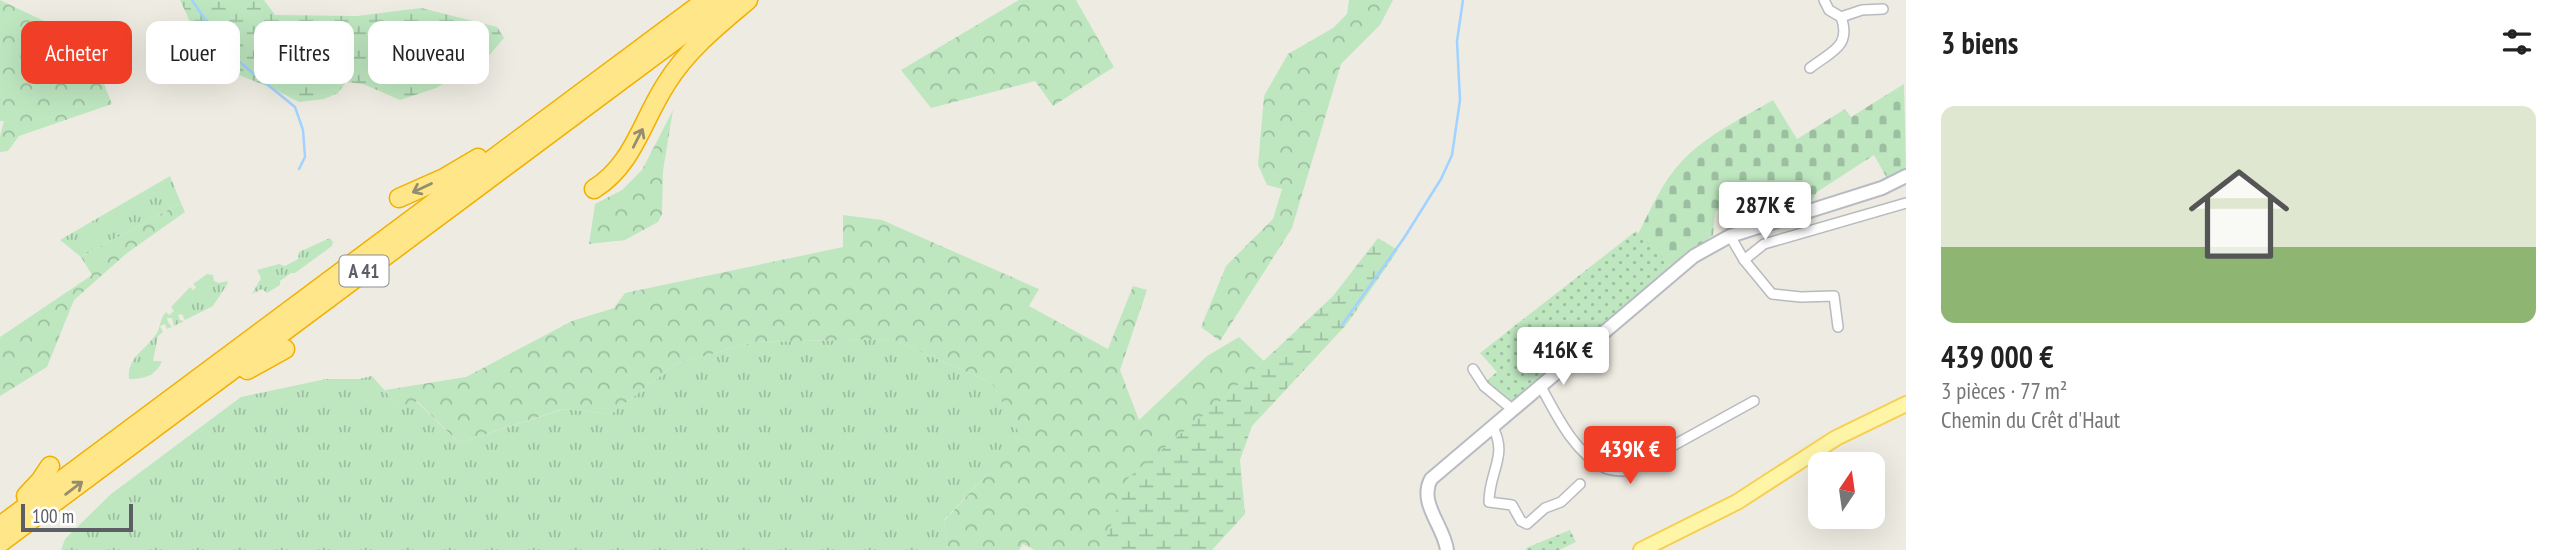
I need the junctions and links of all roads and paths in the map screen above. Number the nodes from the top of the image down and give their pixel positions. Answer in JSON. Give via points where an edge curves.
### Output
{"nodes":[{"id":1,"x":706,"y":0,"type":"edge"},
{"id":2,"x":729,"y":0,"type":"edge"},
{"id":3,"x":748,"y":0,"type":"edge"},
{"id":4,"x":1824,"y":0,"type":"edge"},
{"id":5,"x":1883,"y":9,"type":"dead end"},
{"id":6,"x":1841,"y":17,"type":"junction"},
{"id":7,"x":666,"y":30,"type":"junction"},
{"id":8,"x":1810,"y":68,"type":"dead end"},
{"id":9,"x":1906,"y":176,"type":"edge"},
{"id":10,"x":594,"y":189,"type":"dead end"},
{"id":11,"x":399,"y":198,"type":"dead end"},
{"id":12,"x":1906,"y":203,"type":"edge"},
{"id":13,"x":1730,"y":236,"type":"junction"},
{"id":14,"x":1744,"y":260,"type":"junction"},
{"id":15,"x":1838,"y":327,"type":"dead end"},
{"id":16,"x":285,"y":349,"type":"dead end"},
{"id":17,"x":1473,"y":369,"type":"dead end"},
{"id":18,"x":1540,"y":385,"type":"junction"},
{"id":19,"x":1906,"y":396,"type":"edge"},
{"id":20,"x":1754,"y":401,"type":"dead end"},
{"id":21,"x":1906,"y":404,"type":"edge"},
{"id":22,"x":1512,"y":409,"type":"junction"},
{"id":23,"x":1493,"y":426,"type":"junction"},
{"id":24,"x":1826,"y":444,"type":"junction"},
{"id":25,"x":121,"y":453,"type":"junction"},
{"id":26,"x":50,"y":466,"type":"dead end"},
{"id":27,"x":1580,"y":484,"type":"dead end"},
{"id":28,"x":0,"y":518,"type":"edge"},
{"id":29,"x":0,"y":526,"type":"edge"},
{"id":30,"x":0,"y":543,"type":"edge"},
{"id":31,"x":1447,"y":550,"type":"edge"},
{"id":32,"x":1641,"y":550,"type":"edge"}],
"edges":[{"from":1,"to":7,"type":"highway","number":"A 41"},
{"from":2,"to":25,"type":"highway","number":"A 41"},
{"from":10,"to":3,"type":"highway","one_way":true,"via":[[621,167],[685,56]]},
{"from":4,"to":6,"type":"street","via":[[1829,10]]},
{"from":5,"to":6,"type":"street"},
{"from":6,"to":8,"type":"street","via":[[1843,40]]},
{"from":7,"to":11,"type":"highway","one_way":true,"via":[[465,166]]},
{"from":7,"to":29,"type":"highway","number":"A 41"},
{"from":9,"to":13,"type":"street","via":[[1882,188]]},
{"from":12,"to":14,"type":"street","via":[[1764,244]]},
{"from":13,"to":14,"type":"street"},
{"from":13,"to":18,"type":"street","via":[[1694,256]]},
{"from":14,"to":15,"type":"street","via":[[1774,295],[1834,296]]},
{"from":16,"to":25,"type":"highway"},
{"from":17,"to":22,"type":"street","via":[[1484,386]]},
{"from":18,"to":20,"type":"street","via":[[1586,455],[1607,470],[1627,471]]},
{"from":18,"to":22,"type":"street"},
{"from":19,"to":24,"type":"main road","via":[[1857,420]]},
{"from":21,"to":24,"type":"main road"},
{"from":22,"to":23,"type":"street"},
{"from":23,"to":27,"type":"street","via":[[1501,449],[1489,486],[1489,502],[1512,505],[1527,524],[1545,508],[1562,502]]},
{"from":23,"to":31,"type":"street","via":[[1428,484],[1427,497]]},
{"from":24,"to":32,"type":"main road","via":[[1737,502]]},
{"from":30,"to":25,"type":"highway","number":"A 41","one_way":true},
{"from":26,"to":28,"type":"highway","via":[[32,490]]}]}
